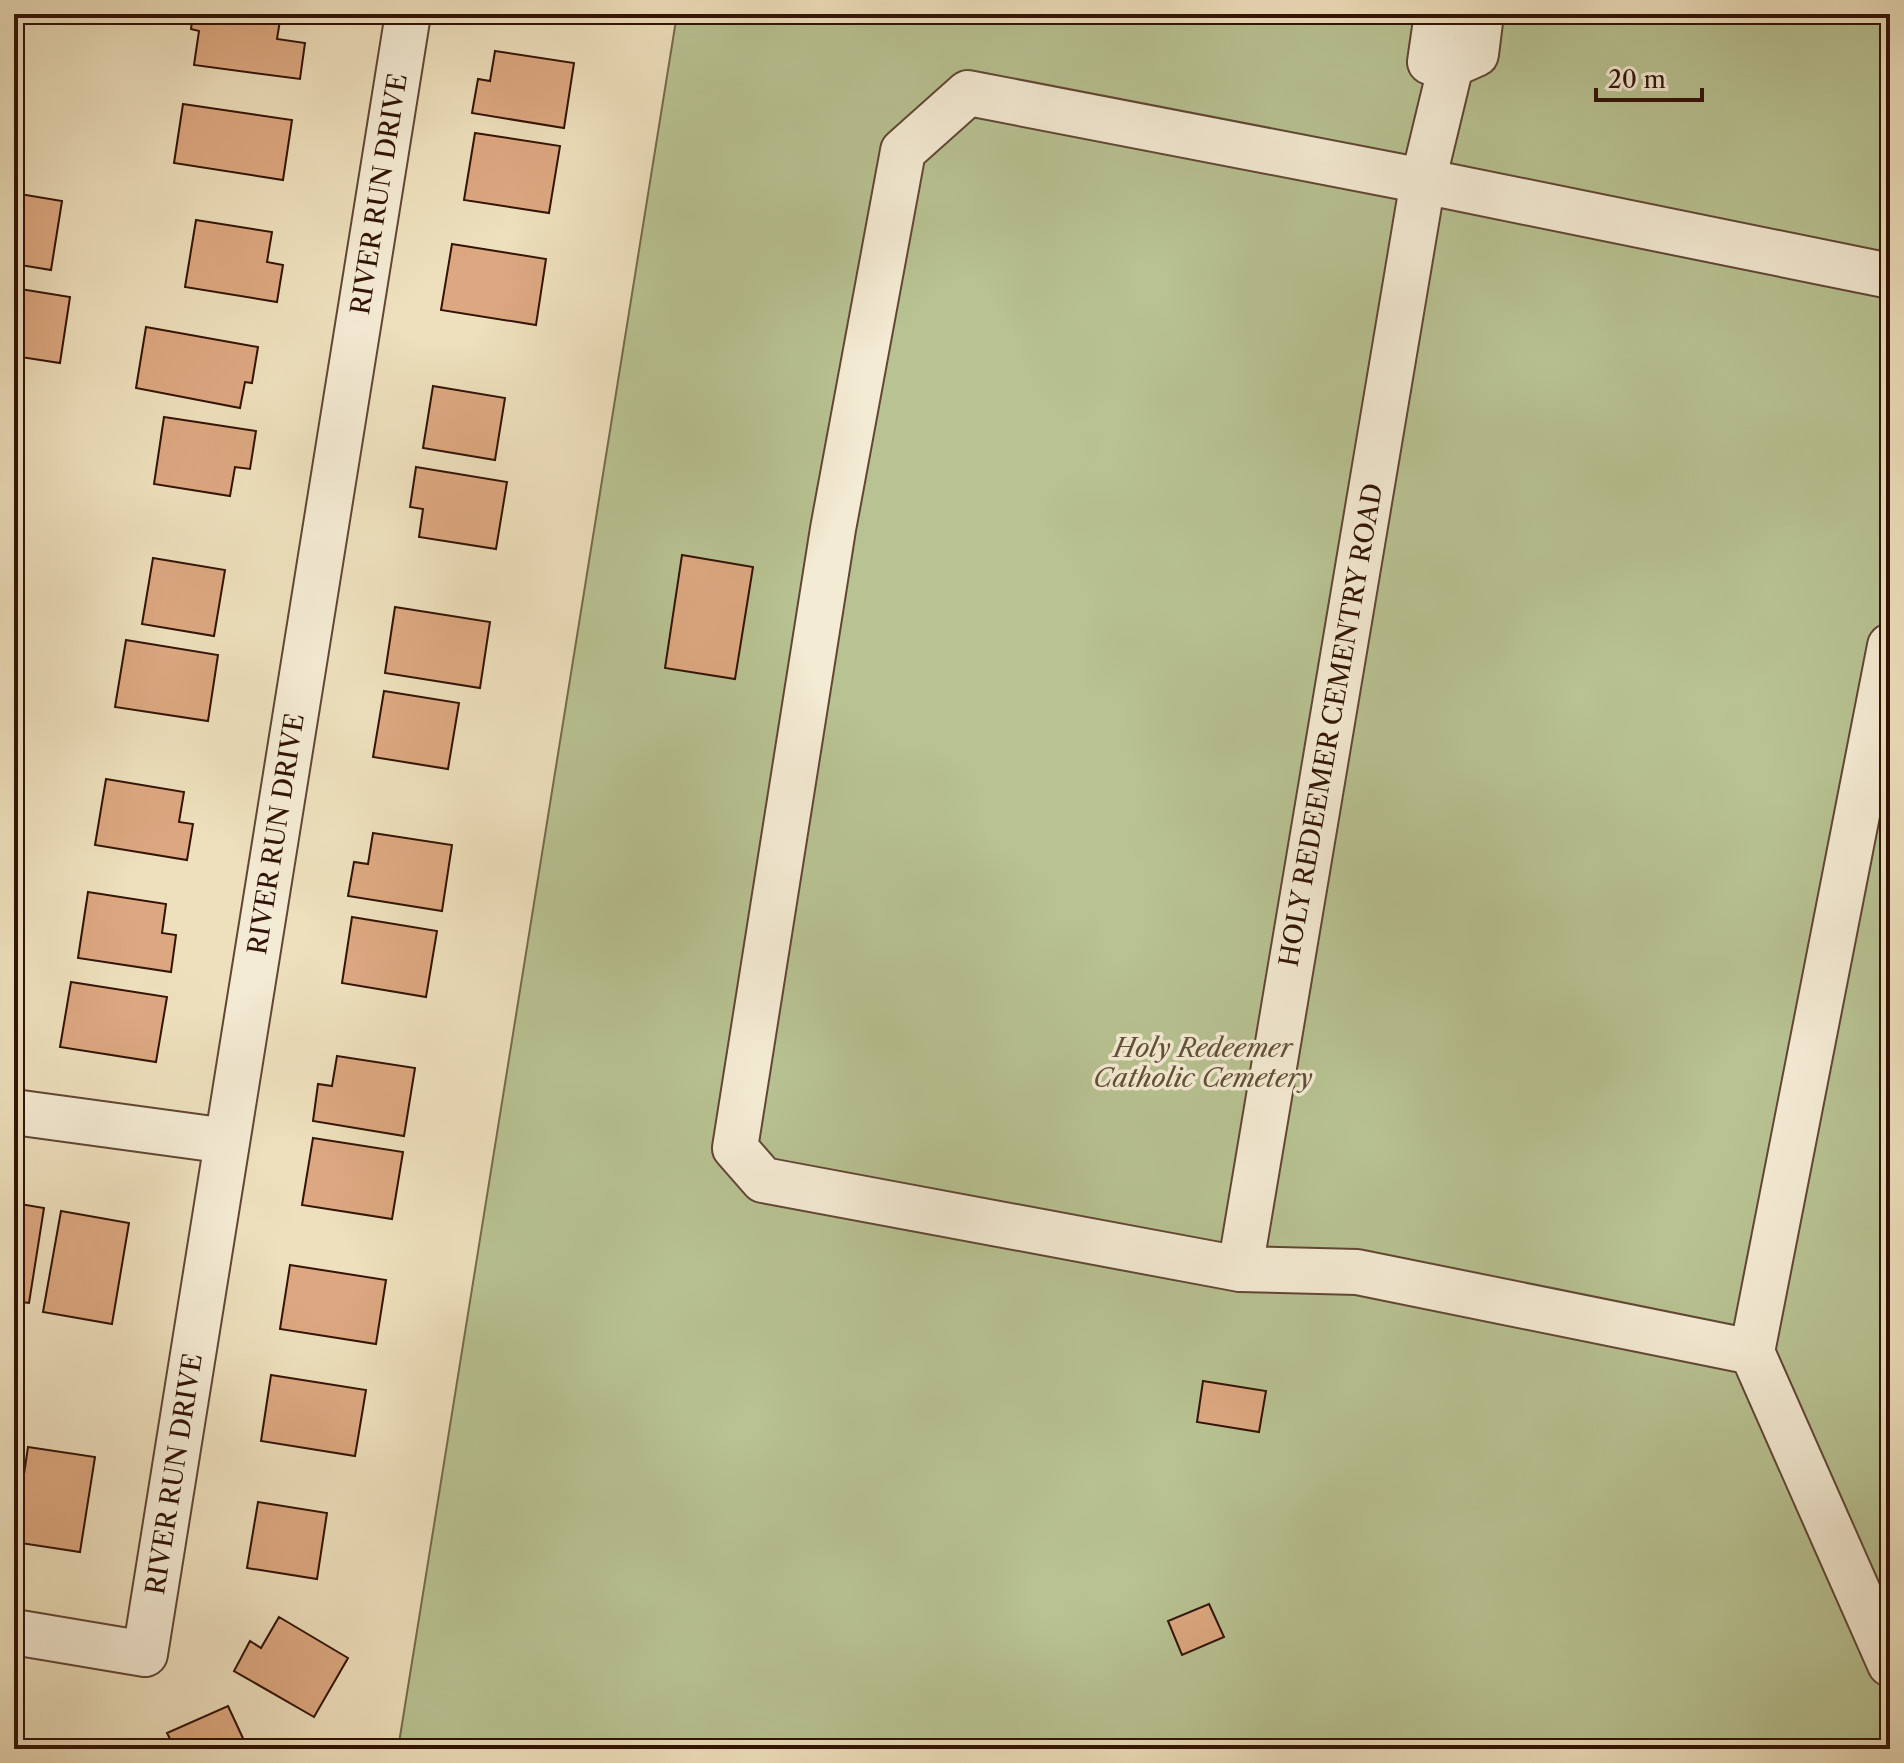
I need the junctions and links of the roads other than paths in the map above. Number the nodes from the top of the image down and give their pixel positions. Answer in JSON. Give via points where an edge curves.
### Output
{"nodes":[{"id":1,"x":408,"y":14,"type":"edge"},
{"id":2,"x":1437,"y":14,"type":"edge"},
{"id":3,"x":1481,"y":14,"type":"edge"},
{"id":4,"x":1451,"y":65,"type":"junction"},
{"id":5,"x":1423,"y":181,"type":"junction"},
{"id":6,"x":1890,"y":276,"type":"edge"},
{"id":7,"x":1890,"y":646,"type":"edge"},
{"id":8,"x":14,"y":1112,"type":"edge"},
{"id":9,"x":227,"y":1141,"type":"junction"},
{"id":10,"x":1240,"y":1269,"type":"junction"},
{"id":11,"x":1752,"y":1352,"type":"junction"},
{"id":12,"x":14,"y":1632,"type":"edge"},
{"id":13,"x":1890,"y":1664,"type":"edge"}],
"edges":[{"from":1,"to":9,"type":"street","name":"RIVER RUN DRIVE"},
{"from":2,"to":4,"type":"street","via":[[1430,62]]},
{"from":3,"to":4,"type":"street","via":[[1476,54]]},
{"from":4,"to":5,"type":"street","name":"HOLY REDEEMER CEMENTRY ROAD"},
{"from":5,"to":6,"type":"street"},
{"from":5,"to":10,"type":"street","name":"HOLY REDEEMER CEMENTRY ROAD"},
{"from":5,"to":10,"type":"street","via":[[968,93],[903,151],[831,544],[735,1148],[763,1180]]},
{"from":7,"to":11,"type":"street"},
{"from":8,"to":9,"type":"street"},
{"from":9,"to":12,"type":"street","name":"RIVER RUN DRIVE","via":[[145,1654]]},
{"from":10,"to":11,"type":"street","via":[[1357,1272]]},
{"from":11,"to":13,"type":"street"}]}
